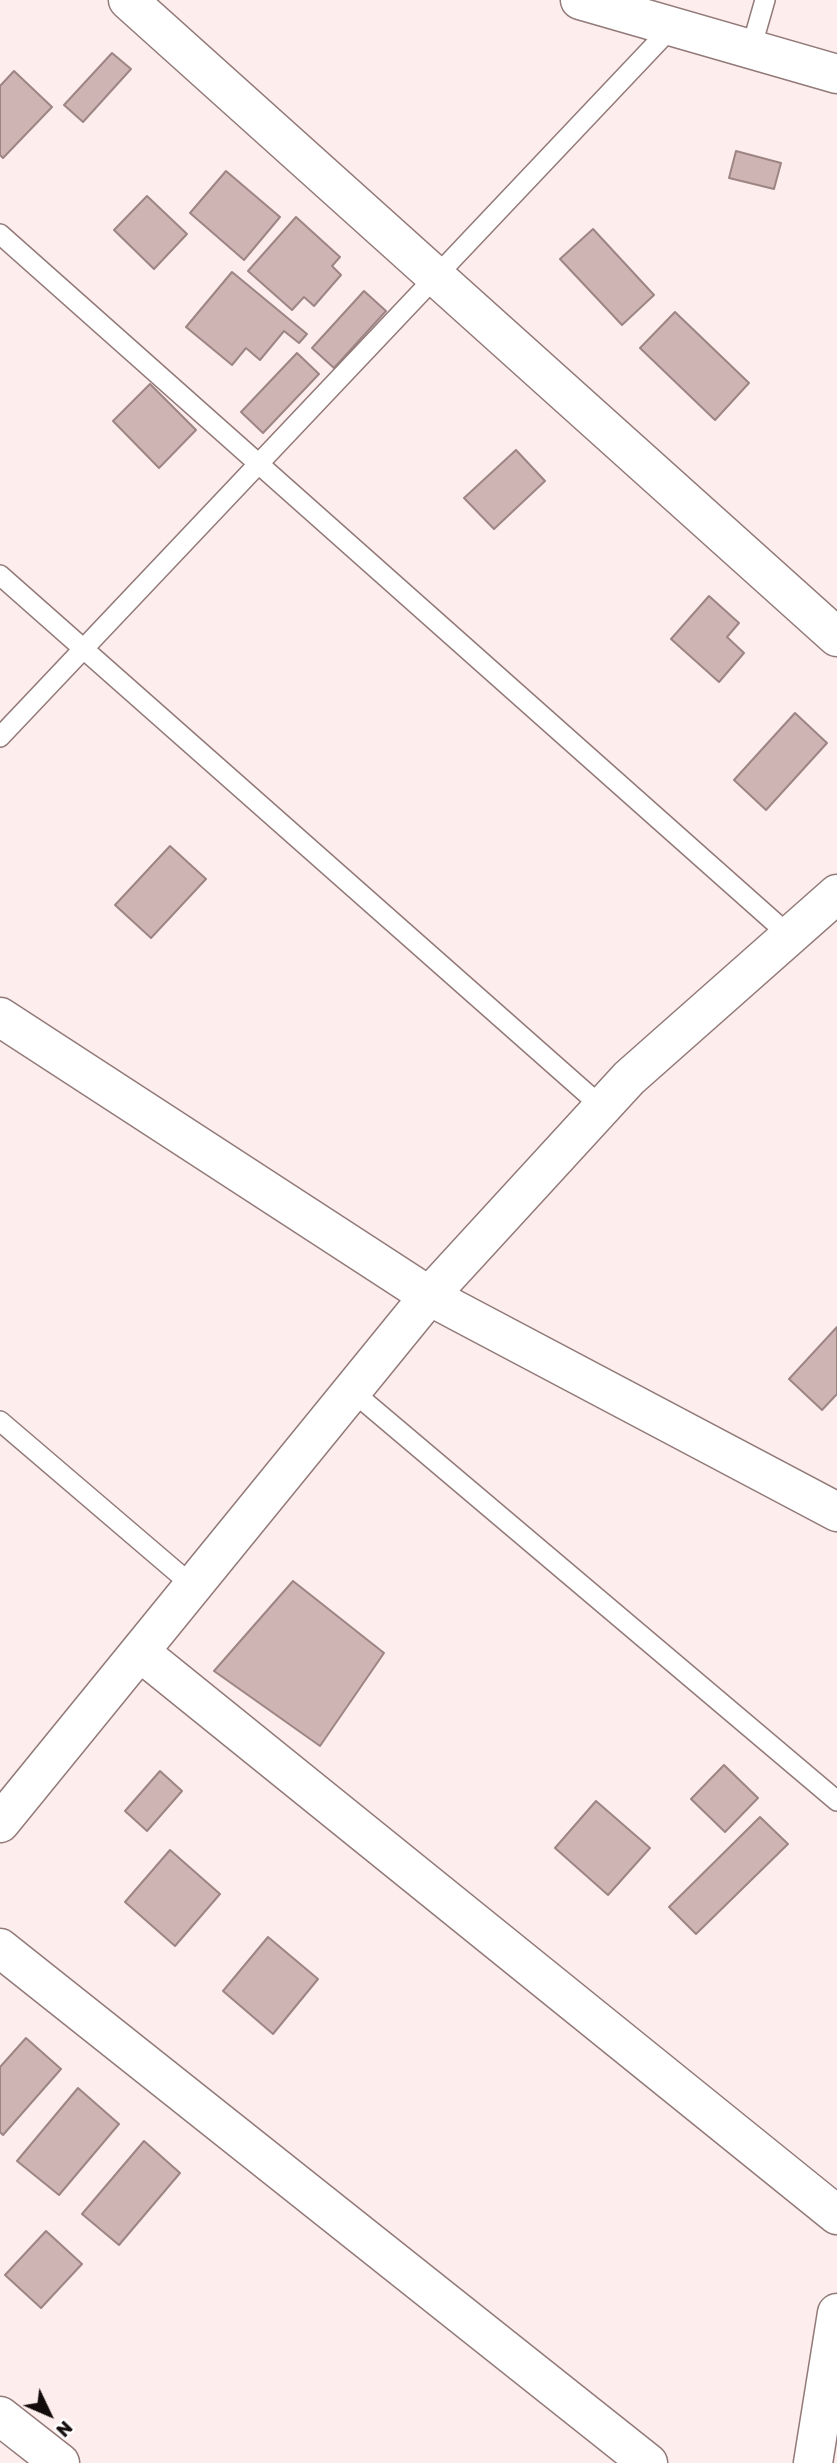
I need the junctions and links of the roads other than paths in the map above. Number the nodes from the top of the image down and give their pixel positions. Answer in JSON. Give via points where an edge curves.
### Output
{"nodes":[{"id":1,"x":128,"y":0,"type":"edge"},
{"id":2,"x":580,"y":0,"type":"edge"},
{"id":3,"x":765,"y":0,"type":"edge"},
{"id":4,"x":672,"y":27,"type":"junction"},
{"id":5,"x":751,"y":49,"type":"junction"},
{"id":6,"x":837,"y":74,"type":"edge"},
{"id":7,"x":0,"y":234,"type":"edge"},
{"id":8,"x":436,"y":276,"type":"junction"},
{"id":9,"x":259,"y":464,"type":"junction"},
{"id":10,"x":0,"y":575,"type":"edge"},
{"id":11,"x":837,"y":637,"type":"edge"},
{"id":12,"x":84,"y":649,"type":"junction"},
{"id":13,"x":0,"y":737,"type":"edge"},
{"id":14,"x":837,"y":894,"type":"edge"},
{"id":15,"x":790,"y":936,"type":"junction"},
{"id":16,"x":0,"y":1017,"type":"edge"},
{"id":17,"x":602,"y":1107,"type":"junction"},
{"id":18,"x":429,"y":1296,"type":"junction"},
{"id":19,"x":352,"y":1391,"type":"junction"},
{"id":20,"x":0,"y":1421,"type":"edge"},
{"id":21,"x":837,"y":1512,"type":"edge"},
{"id":22,"x":193,"y":1586,"type":"junction"},
{"id":23,"x":139,"y":1652,"type":"junction"},
{"id":24,"x":837,"y":1801,"type":"edge"},
{"id":25,"x":0,"y":1823,"type":"edge"},
{"id":26,"x":0,"y":1948,"type":"edge"},
{"id":27,"x":837,"y":2215,"type":"edge"},
{"id":28,"x":837,"y":2313,"type":"edge"},
{"id":29,"x":0,"y":2416,"type":"edge"},
{"id":30,"x":60,"y":2463,"type":"edge"},
{"id":31,"x":648,"y":2463,"type":"edge"},
{"id":32,"x":813,"y":2463,"type":"edge"}],
"edges":[{"from":1,"to":8,"type":"street"},
{"from":2,"to":4,"type":"street"},
{"from":3,"to":5,"type":"lane"},
{"from":4,"to":5,"type":"street"},
{"from":4,"to":8,"type":"lane"},
{"from":5,"to":6,"type":"street"},
{"from":7,"to":9,"type":"lane"},
{"from":8,"to":9,"type":"lane"},
{"from":8,"to":11,"type":"street"},
{"from":9,"to":12,"type":"lane"},
{"from":9,"to":15,"type":"lane"},
{"from":10,"to":12,"type":"lane"},
{"from":12,"to":13,"type":"lane"},
{"from":12,"to":17,"type":"lane"},
{"from":14,"to":15,"type":"street"},
{"from":15,"to":17,"type":"street"},
{"from":16,"to":18,"type":"street"},
{"from":17,"to":18,"type":"street"},
{"from":18,"to":19,"type":"street"},
{"from":18,"to":21,"type":"street"},
{"from":19,"to":22,"type":"street"},
{"from":19,"to":24,"type":"lane"},
{"from":20,"to":22,"type":"lane"},
{"from":22,"to":23,"type":"street"},
{"from":23,"to":25,"type":"street"},
{"from":23,"to":27,"type":"street"},
{"from":26,"to":31,"type":"street"},
{"from":28,"to":32,"type":"street"},
{"from":29,"to":30,"type":"street"}]}
